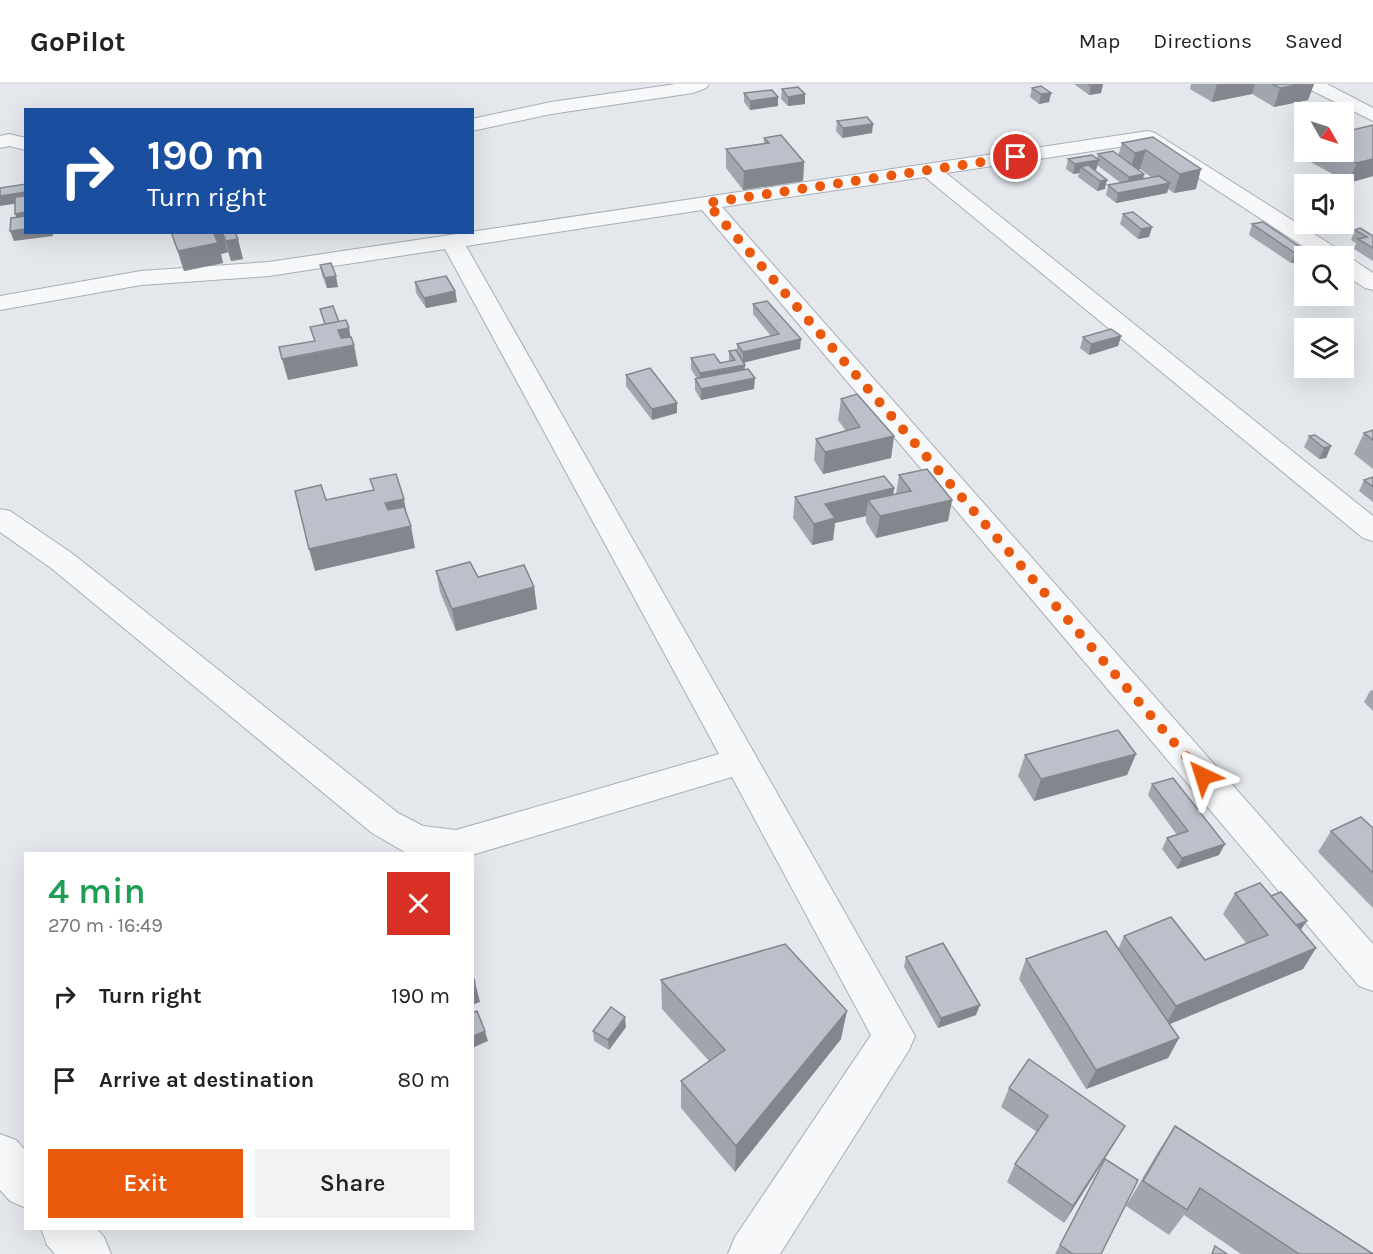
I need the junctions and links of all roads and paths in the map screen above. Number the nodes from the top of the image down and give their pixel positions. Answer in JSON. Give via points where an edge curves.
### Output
{"nodes":[{"id":1,"x":700,"y":84,"type":"edge"},
{"id":2,"x":1313,"y":84,"type":"edge"},
{"id":3,"x":1340,"y":97,"type":"junction"},
{"id":4,"x":1373,"y":98,"type":"edge"},
{"id":5,"x":1373,"y":115,"type":"edge"},
{"id":6,"x":474,"y":125,"type":"edge"},
{"id":7,"x":0,"y":142,"type":"edge"},
{"id":8,"x":24,"y":144,"type":"edge"},
{"id":9,"x":929,"y":170,"type":"junction"},
{"id":10,"x":707,"y":203,"type":"junction"},
{"id":11,"x":452,"y":241,"type":"junction"},
{"id":12,"x":1317,"y":246,"type":"edge"},
{"id":13,"x":1354,"y":271,"type":"edge"},
{"id":14,"x":1373,"y":283,"type":"edge"},
{"id":15,"x":0,"y":303,"type":"edge"},
{"id":16,"x":0,"y":518,"type":"edge"},
{"id":17,"x":1373,"y":531,"type":"edge"},
{"id":18,"x":741,"y":761,"type":"junction"},
{"id":19,"x":1373,"y":973,"type":"edge"},
{"id":20,"x":0,"y":1156,"type":"edge"},
{"id":21,"x":24,"y":1183,"type":"edge"},
{"id":22,"x":66,"y":1230,"type":"edge"},
{"id":23,"x":87,"y":1254,"type":"edge"},
{"id":24,"x":752,"y":1254,"type":"edge"}],
"edges":[{"from":1,"to":6,"type":"street"},
{"from":2,"to":3,"type":"street"},
{"from":3,"to":4,"type":"street"},
{"from":3,"to":5,"type":"street"},
{"from":7,"to":8,"type":"street"},
{"from":9,"to":10,"type":"street"},
{"from":9,"to":12,"type":"street","via":[[1148,137]]},
{"from":9,"to":17,"type":"street"},
{"from":10,"to":11,"type":"street"},
{"from":10,"to":19,"type":"street"},
{"from":11,"to":15,"type":"street","via":[[270,269],[141,278]]},
{"from":11,"to":18,"type":"street"},
{"from":13,"to":14,"type":"street"},
{"from":16,"to":18,"type":"street","via":[[62,561],[385,823],[416,842],[456,845]]},
{"from":18,"to":24,"type":"street","via":[[894,1036]]},
{"from":20,"to":21,"type":"street"},
{"from":22,"to":23,"type":"street"}]}
